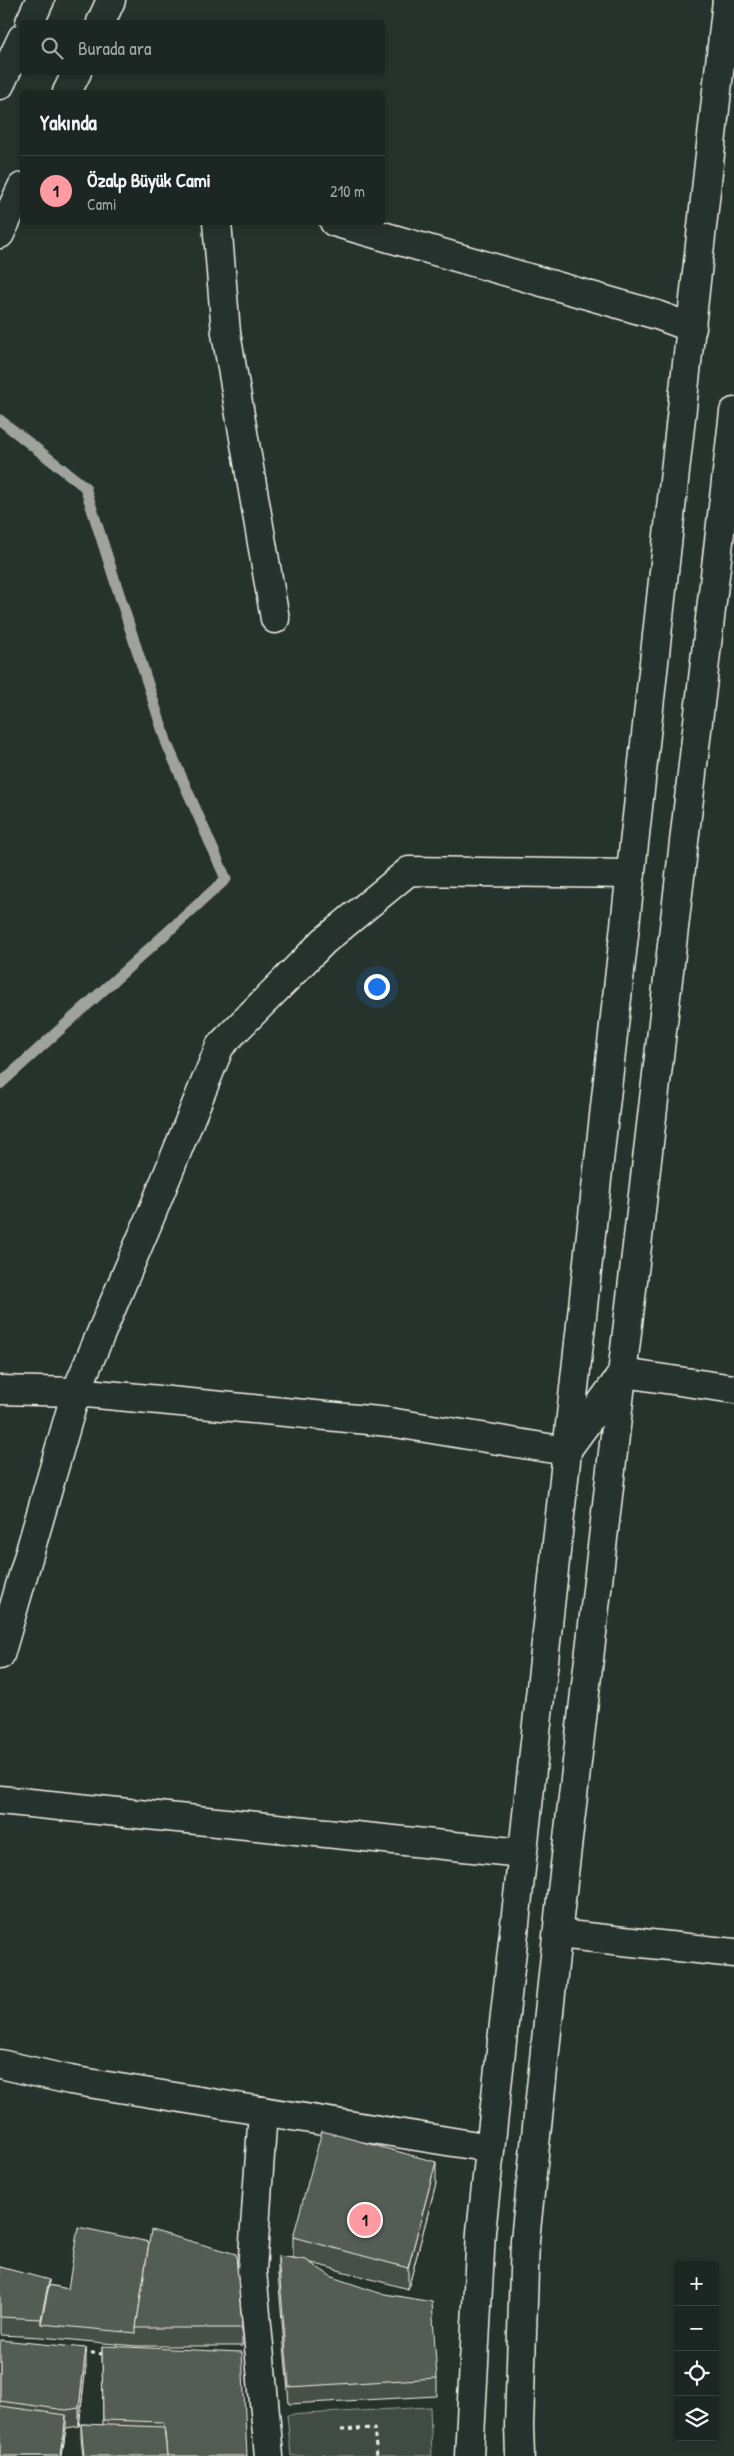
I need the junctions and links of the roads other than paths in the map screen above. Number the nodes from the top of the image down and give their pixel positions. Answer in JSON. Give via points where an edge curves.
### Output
{"nodes":[{"id":1,"x":40,"y":0,"type":"edge"},
{"id":2,"x":111,"y":0,"type":"edge"},
{"id":3,"x":727,"y":0,"type":"edge"},
{"id":4,"x":31,"y":20,"type":"edge"},
{"id":5,"x":102,"y":20,"type":"edge"},
{"id":6,"x":20,"y":42,"type":"edge"},
{"id":7,"x":76,"y":75,"type":"edge"},
{"id":8,"x":0,"y":85,"type":"edge"},
{"id":9,"x":68,"y":90,"type":"edge"},
{"id":10,"x":20,"y":191,"type":"edge"},
{"id":11,"x":217,"y":225,"type":"edge"},
{"id":12,"x":344,"y":225,"type":"edge"},
{"id":13,"x":0,"y":234,"type":"edge"},
{"id":14,"x":692,"y":328,"type":"junction"},
{"id":15,"x":734,"y":412,"type":"edge"},
{"id":16,"x":275,"y":619,"type":"dead end"},
{"id":17,"x":631,"y":874,"type":"junction"},
{"id":18,"x":623,"y":1373,"type":"junction"},
{"id":19,"x":734,"y":1389,"type":"edge"},
{"id":20,"x":0,"y":1390,"type":"edge"},
{"id":21,"x":76,"y":1392,"type":"junction"},
{"id":22,"x":566,"y":1451,"type":"junction"},
{"id":23,"x":0,"y":1655,"type":"edge"},
{"id":24,"x":0,"y":1800,"type":"edge"},
{"id":25,"x":522,"y":1853,"type":"junction"},
{"id":26,"x":558,"y":1934,"type":"junction"},
{"id":27,"x":734,"y":1953,"type":"edge"},
{"id":28,"x":0,"y":2064,"type":"edge"},
{"id":29,"x":263,"y":2112,"type":"junction"},
{"id":30,"x":490,"y":2148,"type":"junction"},
{"id":31,"x":269,"y":2456,"type":"edge"},
{"id":32,"x":469,"y":2456,"type":"edge"},
{"id":33,"x":520,"y":2456,"type":"edge"}],
"edges":[{"from":1,"to":4,"type":"main road"},
{"from":2,"to":5,"type":"main road"},
{"from":3,"to":14,"type":"main road"},
{"from":6,"to":8,"type":"main road"},
{"from":7,"to":9,"type":"main road"},
{"from":10,"to":13,"type":"main road"},
{"from":11,"to":16,"type":"main road","via":[[226,333]]},
{"from":12,"to":14,"type":"main road","via":[[657,315]]},
{"from":14,"to":17,"type":"main road"},
{"from":15,"to":18,"type":"main road"},
{"from":17,"to":21,"type":"main road","via":[[409,871],[324,941],[220,1046]]},
{"from":17,"to":22,"type":"main road"},
{"from":18,"to":19,"type":"main road"},
{"from":18,"to":22,"type":"main road"},
{"from":18,"to":26,"type":"main road"},
{"from":20,"to":21,"type":"main road"},
{"from":21,"to":22,"type":"main road","via":[[389,1422]]},
{"from":21,"to":23,"type":"main road"},
{"from":22,"to":25,"type":"main road"},
{"from":24,"to":25,"type":"main road"},
{"from":25,"to":30,"type":"main road"},
{"from":26,"to":27,"type":"main road"},
{"from":26,"to":33,"type":"main road","via":[[525,2240]]},
{"from":28,"to":29,"type":"main road","via":[[70,2080]]},
{"from":29,"to":30,"type":"main road"},
{"from":29,"to":31,"type":"main road","via":[[252,2271]]},
{"from":30,"to":32,"type":"main road","via":[[481,2232]]}]}
